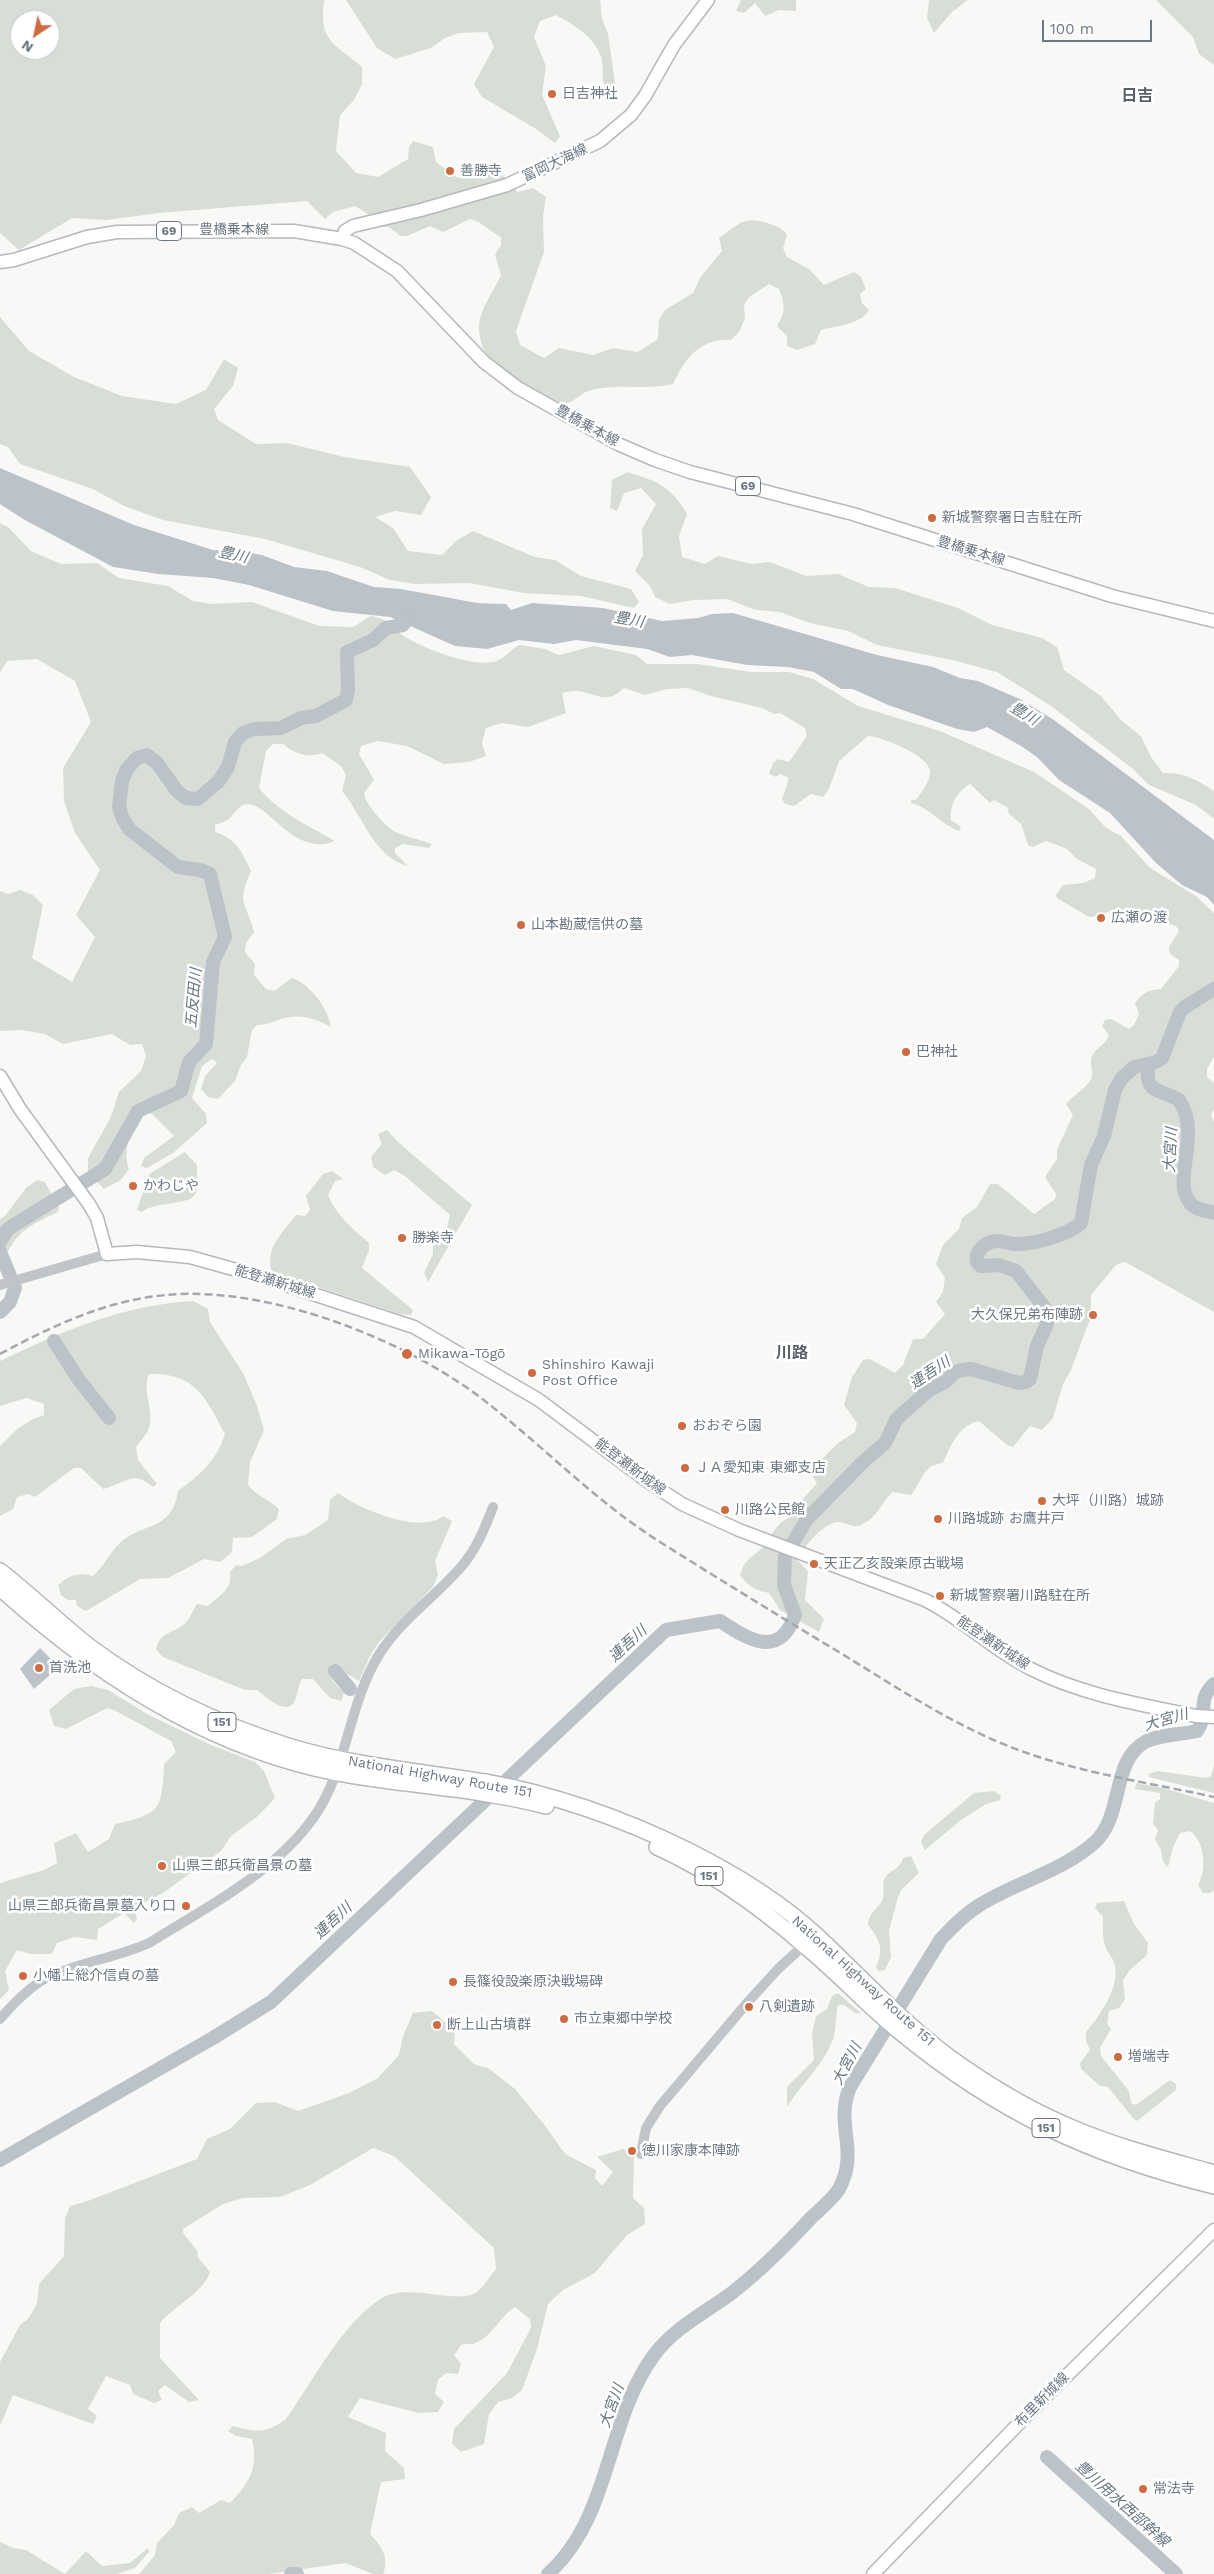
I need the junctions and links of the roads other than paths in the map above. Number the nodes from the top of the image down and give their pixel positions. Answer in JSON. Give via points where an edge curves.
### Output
{"nodes":[{"id":1,"x":708,"y":0,"type":"edge"},
{"id":2,"x":342,"y":239,"type":"junction"},
{"id":3,"x":0,"y":262,"type":"edge"},
{"id":4,"x":1214,"y":621,"type":"edge"},
{"id":5,"x":0,"y":1076,"type":"edge"},
{"id":6,"x":106,"y":1254,"type":"junction"},
{"id":7,"x":3,"y":1284,"type":"edge"},
{"id":8,"x":493,"y":1507,"type":"dead end"},
{"id":9,"x":0,"y":1570,"type":"edge"},
{"id":10,"x":0,"y":1588,"type":"edge"},
{"id":11,"x":1206,"y":1717,"type":"edge"},
{"id":12,"x":337,"y":1766,"type":"junction"},
{"id":13,"x":810,"y":1940,"type":"junction"},
{"id":14,"x":0,"y":2019,"type":"edge"},
{"id":15,"x":902,"y":2026,"type":"junction"},
{"id":16,"x":641,"y":2154,"type":"dead end"},
{"id":17,"x":1214,"y":2173,"type":"edge"},
{"id":18,"x":1214,"y":2186,"type":"edge"},
{"id":19,"x":1214,"y":2230,"type":"edge"},
{"id":20,"x":873,"y":2574,"type":"edge"}],
"edges":[{"from":1,"to":2,"type":"main road","name":"富岡大海線","via":[[674,45],[631,116],[600,141],[507,185],[353,226],[345,231]]},
{"from":2,"to":3,"type":"main road","name":"豊橋乗本線","number":"69","via":[[287,231],[118,232],[87,236]]},
{"from":2,"to":4,"type":"main road","name":"豊橋乗本線","number":"69","via":[[354,243],[397,271],[500,376],[618,444],[654,460],[853,514],[1112,596]]},
{"from":5,"to":6,"type":"main road","via":[[20,1109],[83,1194],[97,1218]]},
{"from":6,"to":7,"type":"street"},
{"from":6,"to":11,"type":"main road","name":"能登瀬新城線","via":[[137,1252],[190,1257],[414,1327],[550,1407],[667,1495],[701,1514],[932,1603],[1018,1662],[1064,1684],[1119,1700]]},
{"from":8,"to":12,"type":"street","via":[[462,1566],[380,1652],[365,1682]]},
{"from":9,"to":12,"type":"highway","name":"National Highway Route 151","number":"151","via":[[86,1644],[141,1681],[196,1710]]},
{"from":10,"to":12,"type":"highway","name":"National Highway Route 151","number":"151","via":[[90,1662],[173,1713],[242,1744]]},
{"from":12,"to":13,"type":"highway","name":"National Highway Route 151","number":"151","via":[[480,1787],[603,1813],[666,1840],[735,1876]]},
{"from":12,"to":14,"type":"street","via":[[312,1821],[297,1840],[273,1861],[148,1943],[44,1979]]},
{"from":13,"to":15,"type":"highway","name":"National Highway Route 151","number":"151"},
{"from":13,"to":16,"type":"street","via":[[747,2003],[660,2106],[646,2128]]},
{"from":15,"to":17,"type":"highway","name":"National Highway Route 151","number":"151","via":[[1045,2116],[1099,2139]]},
{"from":15,"to":18,"type":"highway","name":"National Highway Route 151","number":"151","via":[[974,2087],[1049,2129],[1123,2161]]},
{"from":19,"to":20,"type":"main road","name":"布里新城線","via":[[1028,2413]]}]}
